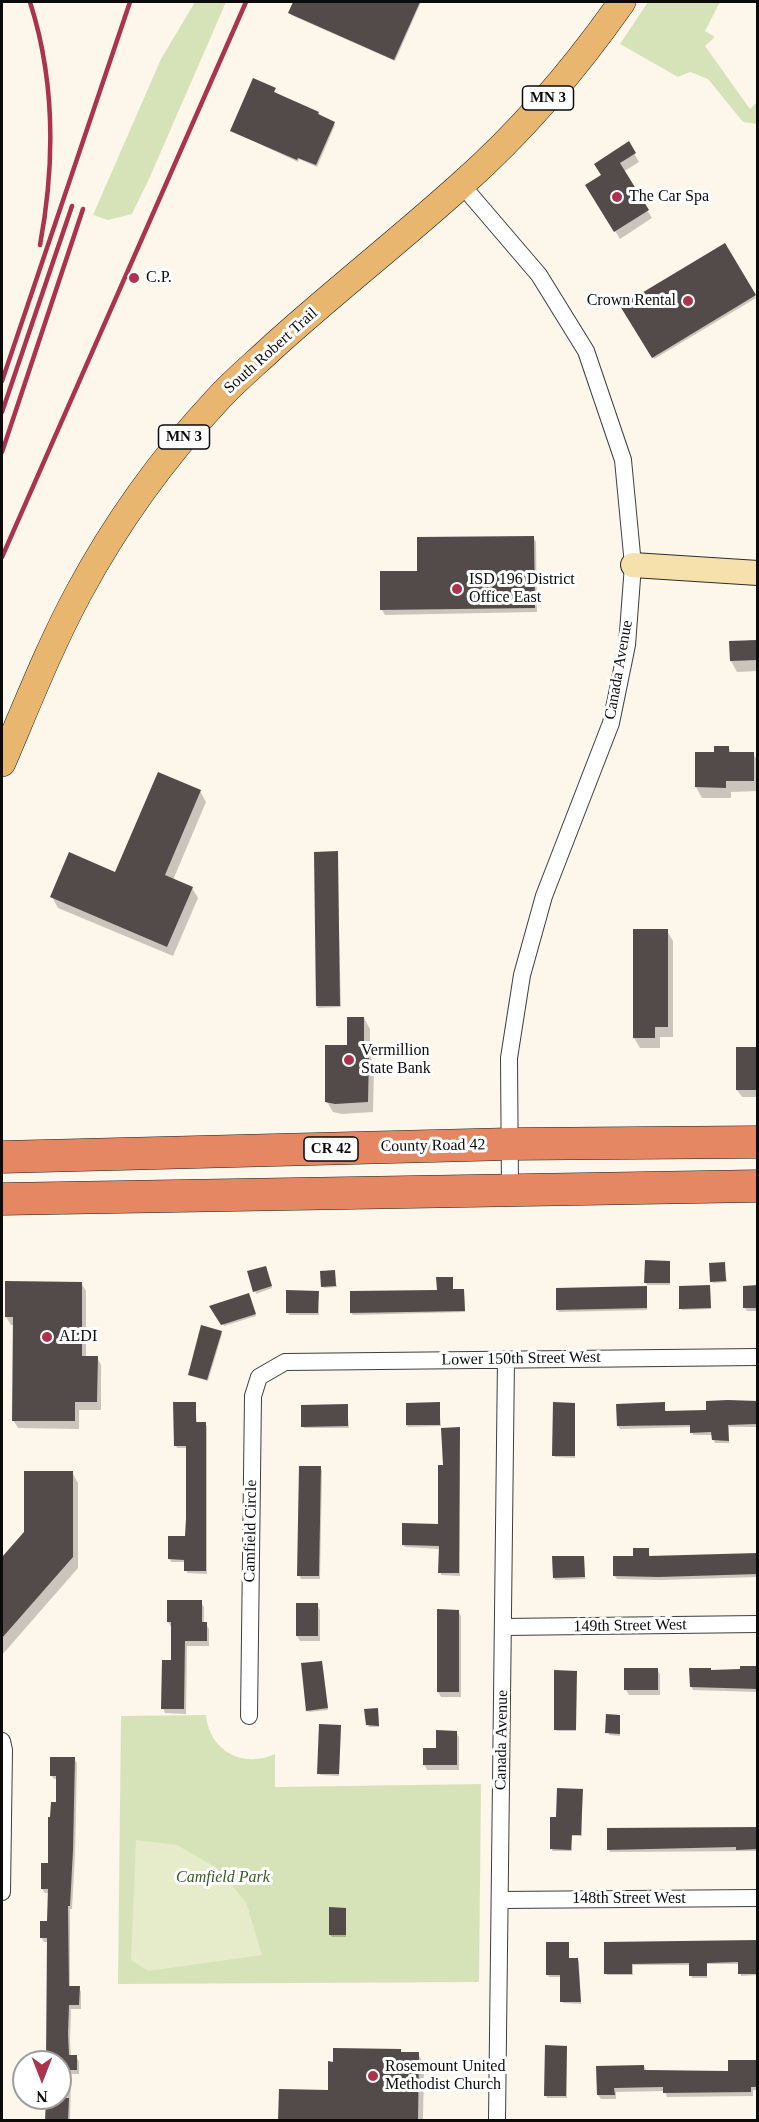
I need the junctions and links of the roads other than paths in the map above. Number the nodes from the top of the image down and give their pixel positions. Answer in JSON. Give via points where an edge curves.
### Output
{"nodes":[{"id":1,"x":622,"y":2,"type":"edge"},
{"id":2,"x":462,"y":185,"type":"junction"},
{"id":3,"x":633,"y":566,"type":"junction"},
{"id":4,"x":758,"y":573,"type":"edge"},
{"id":5,"x":2,"y":763,"type":"edge"},
{"id":6,"x":758,"y":1142,"type":"edge"},
{"id":7,"x":510,"y":1144,"type":"junction"},
{"id":8,"x":2,"y":1157,"type":"edge"},
{"id":9,"x":758,"y":1180,"type":"edge"},
{"id":10,"x":758,"y":1186,"type":"edge"},
{"id":11,"x":669,"y":1187,"type":"junction"},
{"id":12,"x":510,"y":1189,"type":"junction"},
{"id":13,"x":2,"y":1199,"type":"edge"},
{"id":14,"x":758,"y":1357,"type":"edge"},
{"id":15,"x":506,"y":1359,"type":"junction"},
{"id":16,"x":285,"y":1362,"type":"joint"},
{"id":17,"x":758,"y":1624,"type":"edge"},
{"id":18,"x":503,"y":1627,"type":"junction"},
{"id":19,"x":249,"y":1716,"type":"dead end"},
{"id":20,"x":2,"y":1741,"type":"edge"},
{"id":21,"x":2,"y":1892,"type":"edge"},
{"id":22,"x":758,"y":1898,"type":"edge"},
{"id":23,"x":500,"y":1900,"type":"junction"},
{"id":24,"x":497,"y":2121,"type":"edge"}],
"edges":[{"from":1,"to":2,"type":"main road","name":"South Robert Trail","number":"MN 3","via":[[552,94]]},
{"from":2,"to":3,"type":"street","name":"Canada Avenue","via":[[539,275],[586,351],[623,460]]},
{"from":2,"to":5,"type":"main road","name":"South Robert Trail","number":"MN 3","via":[[247,370],[160,464],[114,531],[76,597]]},
{"from":3,"to":4,"type":"street"},
{"from":3,"to":7,"type":"street","name":"Canada Avenue","via":[[627,645],[611,723],[544,896],[522,975],[509,1058]]},
{"from":6,"to":7,"type":"highway","name":"County Road 42","number":"CR 42"},
{"from":7,"to":8,"type":"highway","name":"County Road 42","number":"CR 42"},
{"from":7,"to":12,"type":"street","name":"Canada Avenue"},
{"from":9,"to":11,"type":"highway"},
{"from":10,"to":11,"type":"highway"},
{"from":11,"to":12,"type":"highway"},
{"from":12,"to":13,"type":"highway"},
{"from":14,"to":15,"type":"street","name":"Lower 150th Street West"},
{"from":15,"to":16,"type":"street","name":"Lower 150th Street West"},
{"from":15,"to":18,"type":"street","name":"Canada Avenue"},
{"from":16,"to":19,"type":"street","name":"Camfield Circle","via":[[259,1377],[253,1396]]},
{"from":17,"to":18,"type":"street","name":"149th Street West"},
{"from":18,"to":23,"type":"street","name":"Canada Avenue"},
{"from":20,"to":21,"type":"street"},
{"from":22,"to":23,"type":"street","name":"148th Street West"},
{"from":23,"to":24,"type":"street","name":"Canada Avenue"}]}
